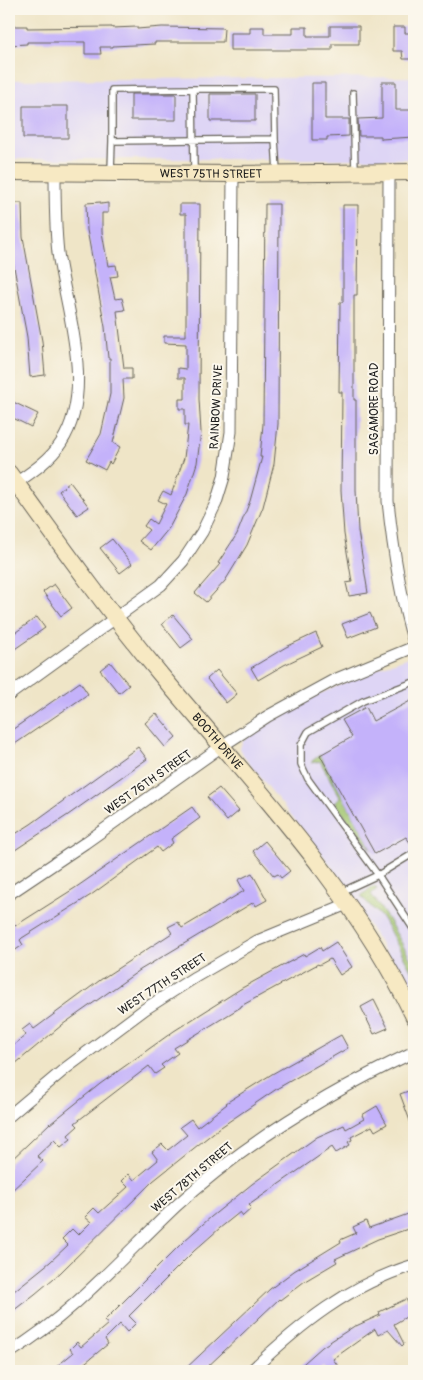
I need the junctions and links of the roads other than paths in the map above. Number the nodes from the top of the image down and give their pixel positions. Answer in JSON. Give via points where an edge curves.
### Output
{"nodes":[{"id":1,"x":193,"y":89,"type":"junction"},
{"id":2,"x":353,"y":93,"type":"dead end"},
{"id":3,"x":276,"y":139,"type":"junction"},
{"id":4,"x":194,"y":140,"type":"junction"},
{"id":5,"x":112,"y":141,"type":"junction"},
{"id":6,"x":9,"y":172,"type":"edge"},
{"id":7,"x":55,"y":172,"type":"junction"},
{"id":8,"x":414,"y":172,"type":"edge"},
{"id":9,"x":111,"y":173,"type":"junction"},
{"id":10,"x":194,"y":173,"type":"junction"},
{"id":11,"x":277,"y":173,"type":"junction"},
{"id":12,"x":355,"y":173,"type":"junction"},
{"id":13,"x":389,"y":173,"type":"junction"},
{"id":14,"x":233,"y":174,"type":"junction"},
{"id":15,"x":11,"y":481,"type":"edge"},
{"id":16,"x":116,"y":619,"type":"junction"},
{"id":17,"x":414,"y":643,"type":"edge"},
{"id":18,"x":414,"y":647,"type":"edge"},
{"id":19,"x":414,"y":682,"type":"edge"},
{"id":20,"x":9,"y":694,"type":"edge"},
{"id":21,"x":222,"y":746,"type":"junction"},
{"id":22,"x":414,"y":853,"type":"edge"},
{"id":23,"x":378,"y":874,"type":"junction"},
{"id":24,"x":9,"y":894,"type":"edge"},
{"id":25,"x":343,"y":898,"type":"junction"},
{"id":26,"x":414,"y":930,"type":"edge"},
{"id":27,"x":414,"y":1017,"type":"edge"},
{"id":28,"x":414,"y":1052,"type":"edge"},
{"id":29,"x":9,"y":1116,"type":"edge"},
{"id":30,"x":414,"y":1265,"type":"edge"},
{"id":31,"x":9,"y":1353,"type":"edge"},
{"id":32,"x":251,"y":1371,"type":"edge"}],
"edges":[{"from":1,"to":3,"type":"lane","via":[[274,89]]},
{"from":1,"to":4,"type":"lane"},
{"from":1,"to":5,"type":"lane","via":[[112,90]]},
{"from":2,"to":12,"type":"lane"},
{"from":3,"to":4,"type":"lane"},
{"from":3,"to":11,"type":"lane"},
{"from":4,"to":5,"type":"lane"},
{"from":4,"to":10,"type":"lane"},
{"from":5,"to":9,"type":"lane"},
{"from":6,"to":7,"type":"street","name":"WEST 75TH STREET"},
{"from":7,"to":9,"type":"street","name":"WEST 75TH STREET"},
{"from":7,"to":15,"type":"street","via":[[55,223],[77,371],[75,404],[61,444],[44,462]]},
{"from":8,"to":13,"type":"street","name":"WEST 75TH STREET"},
{"from":9,"to":10,"type":"street","name":"WEST 75TH STREET"},
{"from":10,"to":14,"type":"street","name":"WEST 75TH STREET"},
{"from":11,"to":12,"type":"street","name":"WEST 75TH STREET"},
{"from":11,"to":14,"type":"street","name":"WEST 75TH STREET"},
{"from":12,"to":13,"type":"street","name":"WEST 75TH STREET"},
{"from":13,"to":17,"type":"street","name":"SAGAMORE ROAD","via":[[388,501],[392,548]]},
{"from":14,"to":16,"type":"street","name":"RAINBOW DRIVE","via":[[231,432],[224,477],[202,532],[183,561],[161,585]]},
{"from":15,"to":16,"type":"street","name":"BOOTH DRIVE"},
{"from":16,"to":20,"type":"street","name":"RAINBOW DRIVE"},
{"from":16,"to":21,"type":"street","name":"BOOTH DRIVE"},
{"from":18,"to":21,"type":"street","name":"WEST 76TH STREET","via":[[300,697]]},
{"from":19,"to":23,"type":"lane","via":[[363,701],[312,729],[304,736],[301,745],[304,772]]},
{"from":21,"to":24,"type":"street","name":"WEST 76TH STREET"},
{"from":21,"to":25,"type":"street","name":"BOOTH DRIVE"},
{"from":22,"to":23,"type":"lane"},
{"from":23,"to":25,"type":"lane"},
{"from":23,"to":26,"type":"lane"},
{"from":25,"to":27,"type":"street","name":"BOOTH DRIVE","via":[[383,957]]},
{"from":25,"to":29,"type":"street","name":"WEST 77TH STREET","via":[[257,941],[145,1009]]},
{"from":28,"to":31,"type":"street","name":"WEST 78TH STREET","via":[[333,1094],[253,1144],[177,1205],[86,1294]]},
{"from":30,"to":32,"type":"street","via":[[365,1284],[334,1301],[300,1326]]}]}
